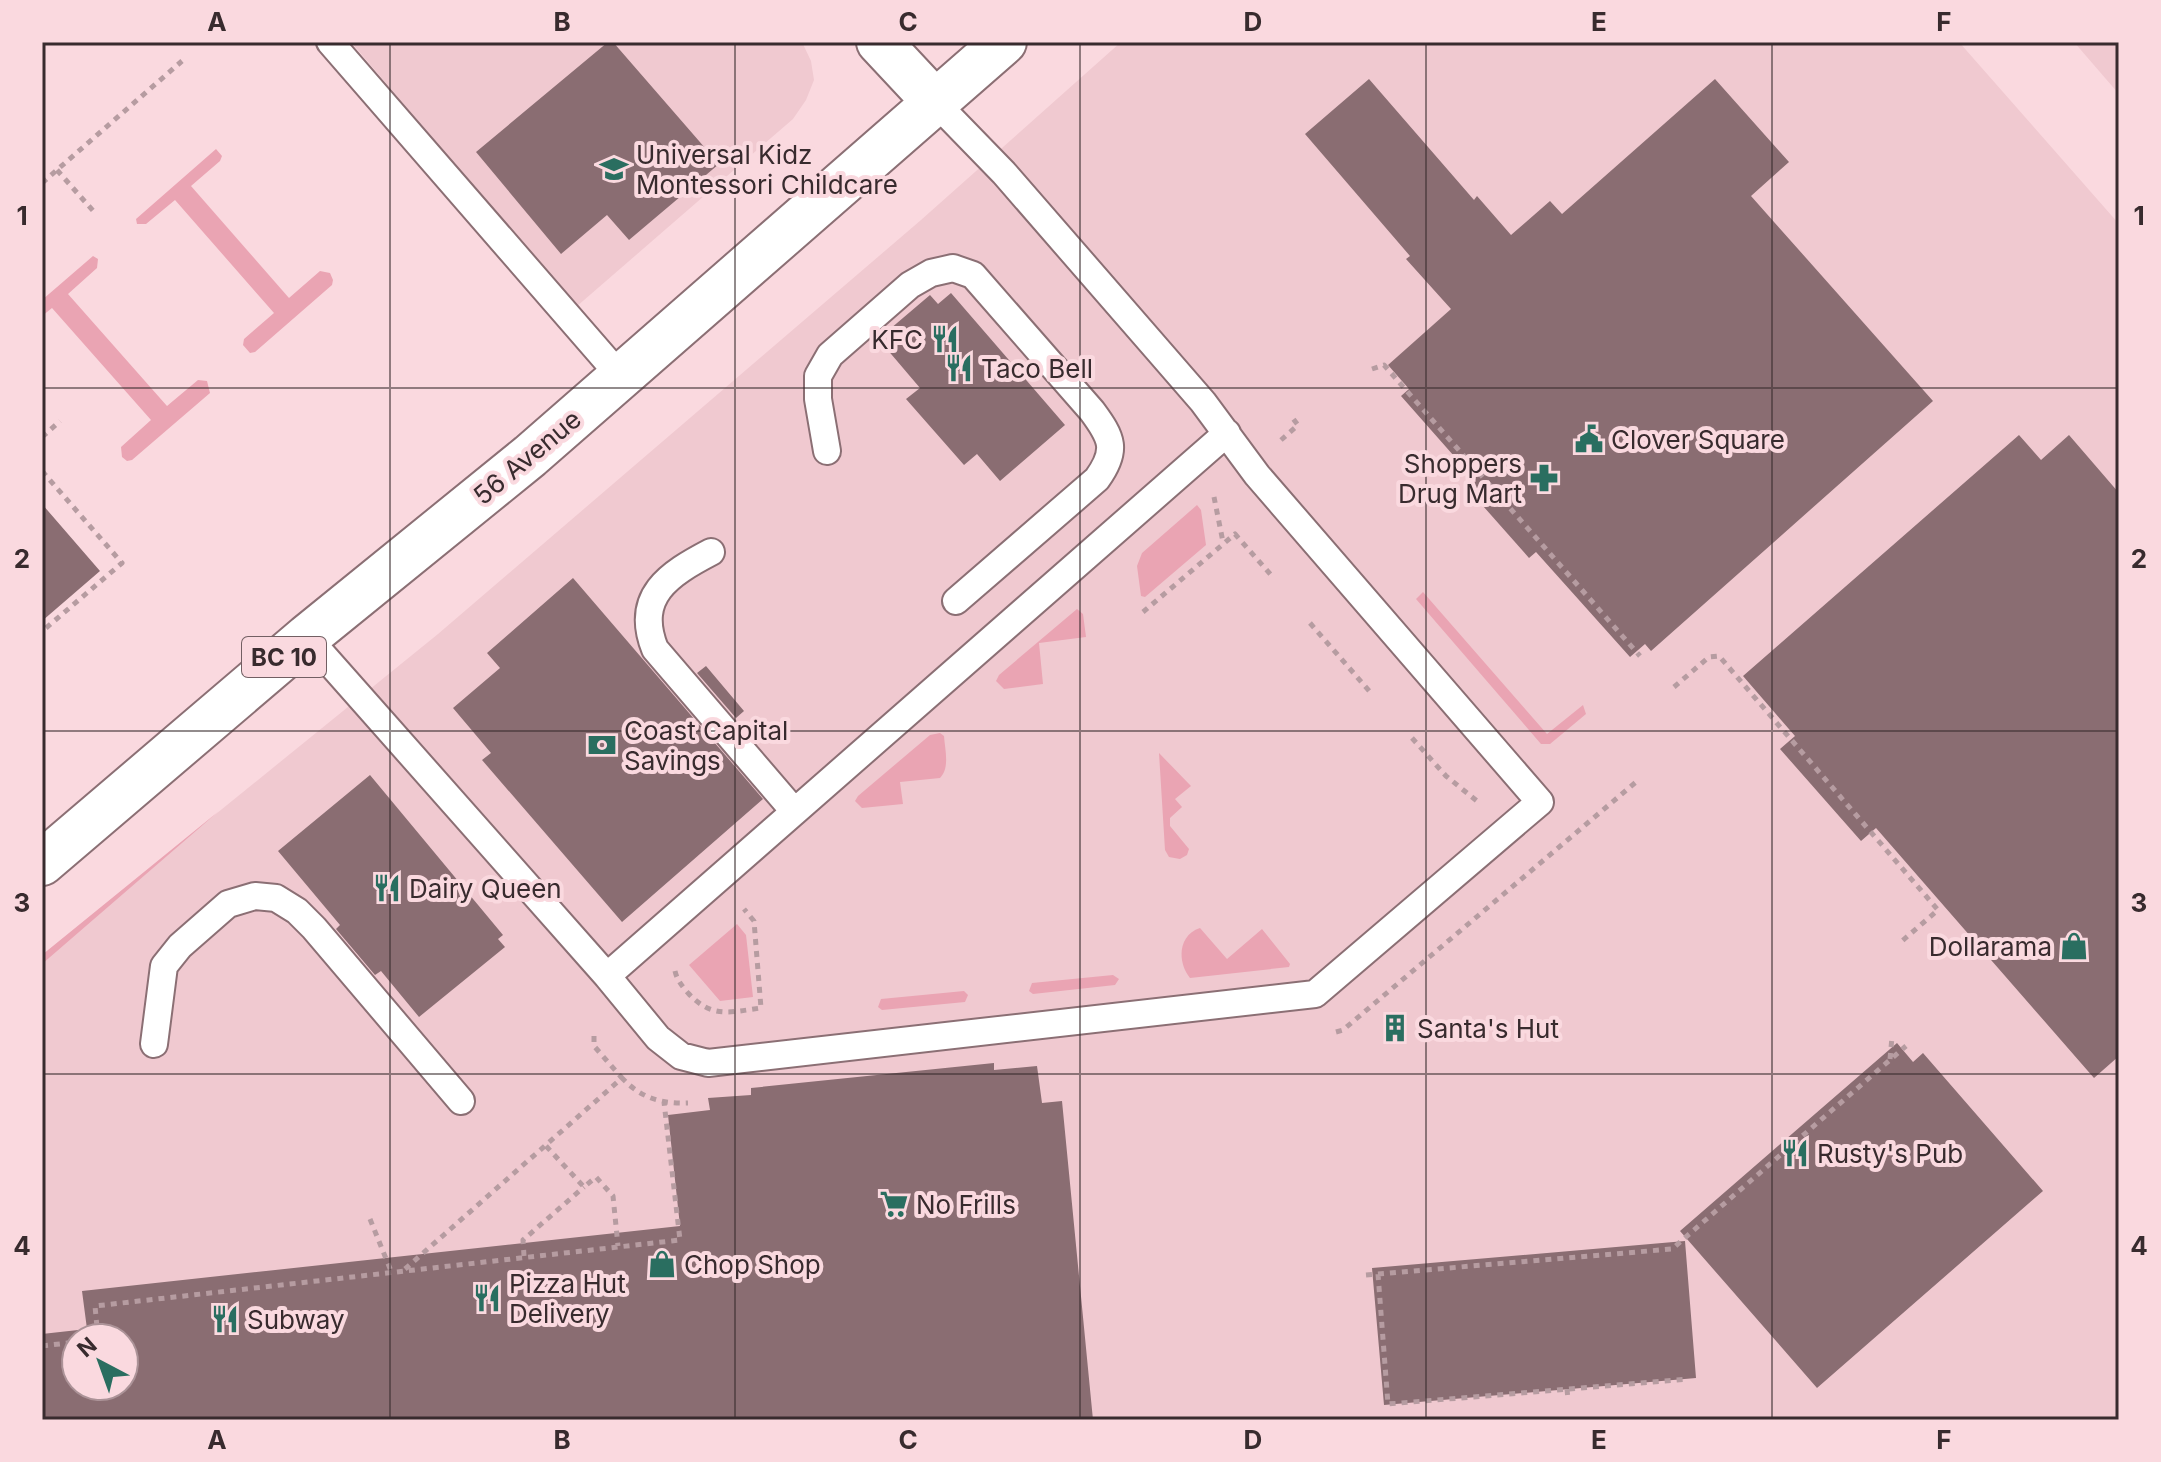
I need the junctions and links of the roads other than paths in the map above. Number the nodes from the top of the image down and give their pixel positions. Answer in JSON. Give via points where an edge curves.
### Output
{"nodes":[{"id":1,"x":330,"y":42,"type":"edge"},
{"id":2,"x":879,"y":42,"type":"edge"},
{"id":3,"x":1004,"y":42,"type":"edge"},
{"id":4,"x":936,"y":103,"type":"junction"},
{"id":5,"x":621,"y":377,"type":"junction"},
{"id":6,"x":1227,"y":433,"type":"junction"},
{"id":7,"x":827,"y":451,"type":"dead end"},
{"id":8,"x":711,"y":552,"type":"dead end"},
{"id":9,"x":956,"y":601,"type":"dead end"},
{"id":10,"x":307,"y":637,"type":"junction"},
{"id":11,"x":794,"y":811,"type":"junction"},
{"id":12,"x":42,"y":863,"type":"edge"},
{"id":13,"x":607,"y":976,"type":"junction"},
{"id":14,"x":154,"y":1044,"type":"dead end"},
{"id":15,"x":461,"y":1101,"type":"dead end"}],
"edges":[{"from":1,"to":5,"type":"lane"},
{"from":2,"to":4,"type":"main road"},
{"from":3,"to":4,"type":"main road","name":"56 Avenue","number":"BC 10"},
{"from":4,"to":5,"type":"main road","name":"56 Avenue","number":"BC 10"},
{"from":4,"to":6,"type":"lane","via":[[1004,173]]},
{"from":5,"to":10,"type":"main road","name":"56 Avenue","number":"BC 10"},
{"from":6,"to":11,"type":"lane"},
{"from":6,"to":13,"type":"lane","via":[[1257,475],[1540,802],[1315,994],[708,1063],[681,1056],[658,1038]]},
{"from":7,"to":9,"type":"lane","via":[[818,376],[830,355],[931,273],[953,268],[973,275],[1092,411],[1110,444],[1109,462],[1097,479]]},
{"from":8,"to":11,"type":"lane","via":[[658,588],[648,609],[647,630],[655,649]]},
{"from":10,"to":12,"type":"main road","name":"56 Avenue","number":"BC 10"},
{"from":10,"to":13,"type":"lane"},
{"from":11,"to":13,"type":"lane"},
{"from":14,"to":15,"type":"lane","via":[[164,966],[180,946],[228,904],[255,896],[276,898],[314,928]]}]}
